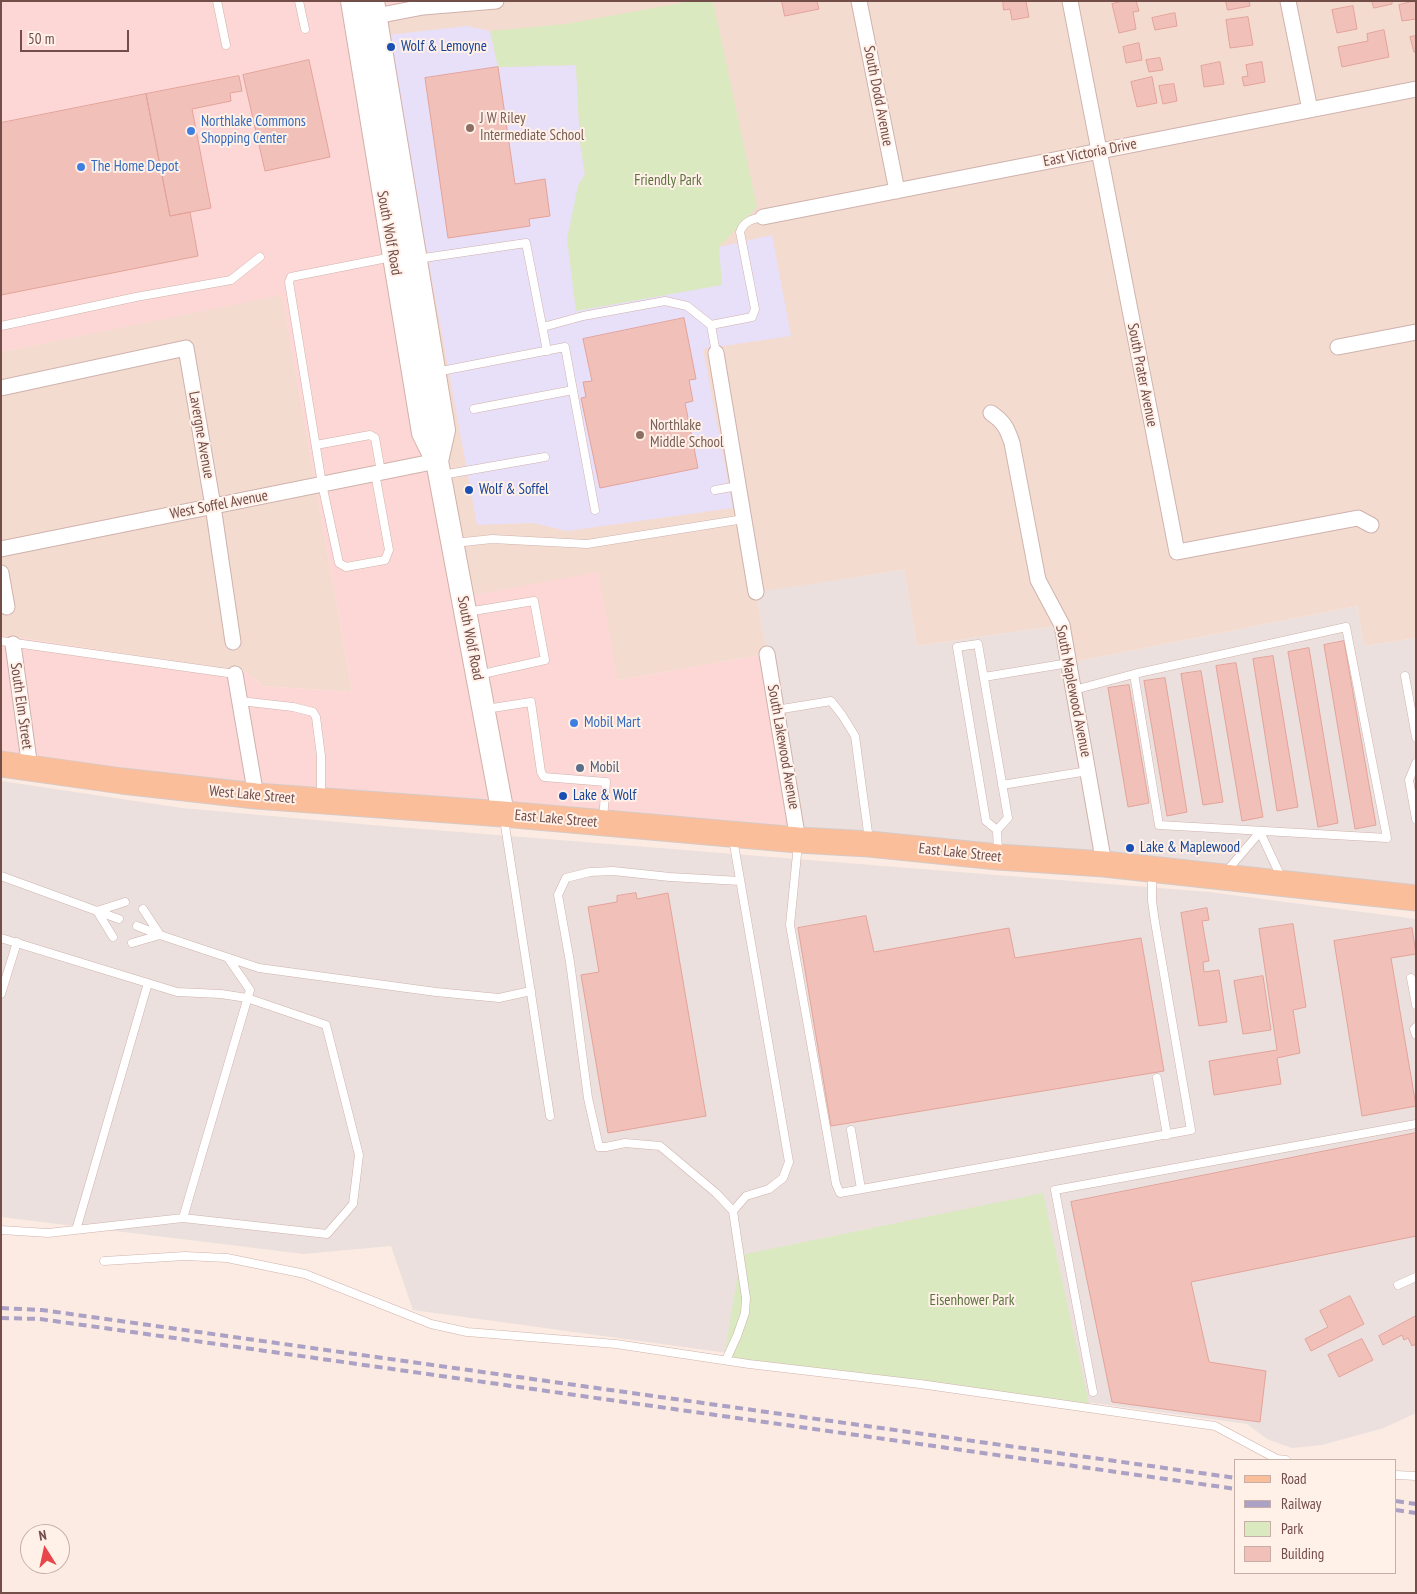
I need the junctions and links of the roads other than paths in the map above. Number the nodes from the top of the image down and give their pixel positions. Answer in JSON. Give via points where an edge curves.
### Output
{"nodes":[{"id":1,"x":217,"y":1,"type":"edge"},
{"id":2,"x":299,"y":1,"type":"edge"},
{"id":3,"x":859,"y":1,"type":"edge"},
{"id":4,"x":1070,"y":1,"type":"edge"},
{"id":5,"x":1288,"y":1,"type":"edge"},
{"id":6,"x":489,"y":2,"type":"edge"},
{"id":7,"x":364,"y":10,"type":"edge"},
{"id":8,"x":305,"y":29,"type":"dead end"},
{"id":9,"x":226,"y":45,"type":"dead end"},
{"id":10,"x":1416,"y":89,"type":"edge"},
{"id":11,"x":1310,"y":110,"type":"junction"},
{"id":12,"x":1099,"y":151,"type":"junction"},
{"id":13,"x":897,"y":191,"type":"junction"},
{"id":14,"x":763,"y":217,"type":"joint"},
{"id":15,"x":393,"y":256,"type":"junction"},
{"id":16,"x":260,"y":257,"type":"dead end"},
{"id":17,"x":416,"y":260,"type":"junction"},
{"id":18,"x":711,"y":325,"type":"junction"},
{"id":19,"x":1,"y":326,"type":"edge"},
{"id":20,"x":542,"y":327,"type":"junction"},
{"id":21,"x":1416,"y":332,"type":"edge"},
{"id":22,"x":1338,"y":347,"type":"dead end"},
{"id":23,"x":547,"y":351,"type":"junction"},
{"id":24,"x":716,"y":353,"type":"joint"},
{"id":25,"x":434,"y":372,"type":"junction"},
{"id":26,"x":1,"y":388,"type":"edge"},
{"id":27,"x":573,"y":390,"type":"junction"},
{"id":28,"x":474,"y":409,"type":"dead end"},
{"id":29,"x":991,"y":413,"type":"dead end"},
{"id":30,"x":316,"y":445,"type":"junction"},
{"id":31,"x":545,"y":457,"type":"dead end"},
{"id":32,"x":438,"y":468,"type":"junction"},
{"id":33,"x":378,"y":473,"type":"junction"},
{"id":34,"x":322,"y":484,"type":"junction"},
{"id":35,"x":738,"y":486,"type":"junction"},
{"id":36,"x":715,"y":490,"type":"dead end"},
{"id":37,"x":213,"y":506,"type":"junction"},
{"id":38,"x":595,"y":510,"type":"dead end"},
{"id":39,"x":744,"y":518,"type":"junction"},
{"id":40,"x":1371,"y":525,"type":"dead end"},
{"id":41,"x":452,"y":543,"type":"junction"},
{"id":42,"x":1,"y":549,"type":"edge"},
{"id":43,"x":1,"y":573,"type":"edge"},
{"id":44,"x":756,"y":592,"type":"dead end"},
{"id":45,"x":7,"y":607,"type":"dead end"},
{"id":46,"x":465,"y":612,"type":"junction"},
{"id":47,"x":7,"y":642,"type":"edge"},
{"id":48,"x":233,"y":642,"type":"dead end"},
{"id":49,"x":767,"y":654,"type":"dead end"},
{"id":50,"x":1069,"y":663,"type":"junction"},
{"id":51,"x":235,"y":674,"type":"joint"},
{"id":52,"x":1134,"y":674,"type":"junction"},
{"id":53,"x":477,"y":676,"type":"junction"},
{"id":54,"x":1406,"y":676,"type":"dead end"},
{"id":55,"x":984,"y":677,"type":"junction"},
{"id":56,"x":1074,"y":690,"type":"junction"},
{"id":57,"x":240,"y":701,"type":"junction"},
{"id":58,"x":484,"y":709,"type":"junction"},
{"id":59,"x":776,"y":710,"type":"junction"},
{"id":60,"x":1416,"y":737,"type":"edge"},
{"id":61,"x":1416,"y":763,"type":"edge"},
{"id":62,"x":1,"y":764,"type":"edge"},
{"id":63,"x":30,"y":768,"type":"junction"},
{"id":64,"x":1088,"y":771,"type":"junction"},
{"id":65,"x":1002,"y":785,"type":"junction"},
{"id":66,"x":256,"y":796,"type":"junction"},
{"id":67,"x":321,"y":800,"type":"junction"},
{"id":68,"x":503,"y":814,"type":"junction"},
{"id":69,"x":1416,"y":819,"type":"edge"},
{"id":70,"x":602,"y":822,"type":"junction"},
{"id":71,"x":997,"y":830,"type":"junction"},
{"id":72,"x":1260,"y":832,"type":"junction"},
{"id":73,"x":732,"y":834,"type":"junction"},
{"id":74,"x":798,"y":840,"type":"junction"},
{"id":75,"x":869,"y":844,"type":"junction"},
{"id":76,"x":998,"y":857,"type":"junction"},
{"id":77,"x":1104,"y":864,"type":"junction"},
{"id":78,"x":1152,"y":869,"type":"junction"},
{"id":79,"x":1,"y":876,"type":"edge"},
{"id":80,"x":1222,"y":877,"type":"junction"},
{"id":81,"x":740,"y":881,"type":"junction"},
{"id":82,"x":1284,"y":883,"type":"junction"},
{"id":83,"x":1416,"y":898,"type":"edge"},
{"id":84,"x":125,"y":902,"type":"dead end"},
{"id":85,"x":143,"y":908,"type":"dead end"},
{"id":86,"x":97,"y":911,"type":"junction"},
{"id":87,"x":120,"y":919,"type":"dead end"},
{"id":88,"x":137,"y":926,"type":"dead end"},
{"id":89,"x":160,"y":935,"type":"junction"},
{"id":90,"x":113,"y":937,"type":"dead end"},
{"id":91,"x":1,"y":938,"type":"edge"},
{"id":92,"x":17,"y":942,"type":"junction"},
{"id":93,"x":132,"y":943,"type":"dead end"},
{"id":94,"x":228,"y":958,"type":"junction"},
{"id":95,"x":1411,"y":978,"type":"dead end"},
{"id":96,"x":148,"y":983,"type":"junction"},
{"id":97,"x":531,"y":991,"type":"junction"},
{"id":98,"x":1,"y":994,"type":"edge"},
{"id":99,"x":247,"y":998,"type":"junction"},
{"id":100,"x":1416,"y":1005,"type":"edge"},
{"id":101,"x":1416,"y":1027,"type":"edge"},
{"id":102,"x":1416,"y":1035,"type":"edge"},
{"id":103,"x":1157,"y":1078,"type":"dead end"},
{"id":104,"x":550,"y":1116,"type":"dead end"},
{"id":105,"x":1416,"y":1124,"type":"edge"},
{"id":106,"x":851,"y":1130,"type":"dead end"},
{"id":107,"x":1166,"y":1135,"type":"junction"},
{"id":108,"x":861,"y":1189,"type":"junction"},
{"id":109,"x":733,"y":1211,"type":"junction"},
{"id":110,"x":183,"y":1218,"type":"junction"},
{"id":111,"x":1,"y":1230,"type":"edge"},
{"id":112,"x":76,"y":1230,"type":"junction"},
{"id":113,"x":104,"y":1261,"type":"dead end"},
{"id":114,"x":1416,"y":1277,"type":"edge"},
{"id":115,"x":1398,"y":1285,"type":"dead end"},
{"id":116,"x":726,"y":1360,"type":"junction"},
{"id":117,"x":1093,"y":1392,"type":"dead end"},
{"id":118,"x":1277,"y":1459,"type":"edge"},
{"id":119,"x":1397,"y":1475,"type":"edge"},
{"id":120,"x":1416,"y":1476,"type":"edge"}],
"edges":[{"from":1,"to":9,"type":"lane"},
{"from":2,"to":8,"type":"lane"},
{"from":3,"to":13,"type":"street","name":"South Dodd Avenue"},
{"from":4,"to":12,"type":"street","name":"South Prater Avenue"},
{"from":5,"to":11,"type":"street"},
{"from":6,"to":7,"type":"street"},
{"from":7,"to":15,"type":"main road","name":"South Wolf Road"},
{"from":7,"to":17,"type":"main road","name":"South Wolf Road"},
{"from":10,"to":11,"type":"street","name":"East Victoria Drive"},
{"from":11,"to":12,"type":"street","name":"East Victoria Drive"},
{"from":12,"to":13,"type":"street","name":"East Victoria Drive"},
{"from":12,"to":40,"type":"street","name":"South Prater Avenue","via":[[1177,552],[1358,518]]},
{"from":13,"to":14,"type":"street","name":"East Victoria Drive"},
{"from":14,"to":18,"type":"lane","via":[[742,225],[740,232],[755,309],[752,318]]},
{"from":15,"to":30,"type":"lane","via":[[292,277],[289,282]]},
{"from":15,"to":32,"type":"main road","name":"South Wolf Road","via":[[423,433]]},
{"from":16,"to":19,"type":"lane","via":[[231,280]]},
{"from":17,"to":20,"type":"lane","via":[[526,243]]},
{"from":17,"to":25,"type":"main road","name":"South Wolf Road"},
{"from":18,"to":20,"type":"lane","via":[[687,306],[666,301]]},
{"from":18,"to":24,"type":"lane"},
{"from":20,"to":23,"type":"lane"},
{"from":21,"to":22,"type":"street"},
{"from":23,"to":25,"type":"lane"},
{"from":23,"to":27,"type":"lane","via":[[565,348]]},
{"from":24,"to":35,"type":"street"},
{"from":25,"to":32,"type":"main road","name":"South Wolf Road","via":[[444,430]]},
{"from":26,"to":37,"type":"street","name":"Lavergne Avenue","via":[[186,348]]},
{"from":27,"to":28,"type":"lane"},
{"from":27,"to":38,"type":"lane"},
{"from":29,"to":50,"type":"street","name":"South Maplewood Avenue","via":[[1001,420],[1012,443],[1038,580],[1062,625]]},
{"from":30,"to":33,"type":"lane","via":[[370,435],[374,438]]},
{"from":30,"to":34,"type":"lane"},
{"from":31,"to":32,"type":"lane"},
{"from":32,"to":33,"type":"street","name":"West Soffel Avenue"},
{"from":32,"to":41,"type":"main road","name":"South Wolf Road"},
{"from":33,"to":34,"type":"street","name":"West Soffel Avenue"},
{"from":33,"to":34,"type":"lane","via":[[389,550],[385,560],[346,568],[339,563]]},
{"from":34,"to":37,"type":"street","name":"West Soffel Avenue"},
{"from":35,"to":36,"type":"lane"},
{"from":35,"to":39,"type":"street"},
{"from":37,"to":42,"type":"street","name":"West Soffel Avenue"},
{"from":37,"to":48,"type":"street","name":"Lavergne Avenue"},
{"from":39,"to":41,"type":"lane","via":[[587,544],[492,539]]},
{"from":39,"to":44,"type":"street"},
{"from":41,"to":46,"type":"main road","name":"South Wolf Road"},
{"from":43,"to":45,"type":"street"},
{"from":46,"to":53,"type":"main road","name":"South Wolf Road"},
{"from":46,"to":53,"type":"lane","via":[[534,601],[545,660]]},
{"from":47,"to":51,"type":"lane"},
{"from":47,"to":63,"type":"street","name":"South Elm Street"},
{"from":49,"to":59,"type":"street","name":"South Lakewood Avenue"},
{"from":50,"to":55,"type":"lane"},
{"from":50,"to":56,"type":"street","name":"South Maplewood Avenue"},
{"from":51,"to":57,"type":"street"},
{"from":52,"to":56,"type":"lane"},
{"from":52,"to":72,"type":"lane","via":[[1159,825]]},
{"from":52,"to":72,"type":"lane","via":[[1346,627],[1387,838]]},
{"from":53,"to":58,"type":"main road","name":"South Wolf Road"},
{"from":54,"to":60,"type":"lane"},
{"from":55,"to":65,"type":"lane"},
{"from":55,"to":71,"type":"lane","via":[[978,644],[957,647],[986,821]]},
{"from":56,"to":64,"type":"street","name":"South Maplewood Avenue"},
{"from":57,"to":66,"type":"street"},
{"from":57,"to":67,"type":"lane","via":[[313,712],[321,756]]},
{"from":58,"to":68,"type":"main road","name":"South Wolf Road"},
{"from":58,"to":70,"type":"lane","via":[[531,702],[541,772],[544,777],[606,782]]},
{"from":59,"to":74,"type":"street","name":"South Lakewood Avenue"},
{"from":59,"to":75,"type":"lane","via":[[831,701],[842,715],[856,736]]},
{"from":61,"to":69,"type":"lane","via":[[1409,780]]},
{"from":62,"to":63,"type":"main road","name":"West Lake Street"},
{"from":63,"to":66,"type":"main road","name":"West Lake Street"},
{"from":64,"to":65,"type":"lane"},
{"from":64,"to":77,"type":"street","name":"South Maplewood Avenue"},
{"from":65,"to":71,"type":"lane","via":[[1008,818]]},
{"from":66,"to":67,"type":"main road","name":"West Lake Street"},
{"from":67,"to":68,"type":"main road","name":"West Lake Street"},
{"from":68,"to":70,"type":"main road","name":"East Lake Street"},
{"from":68,"to":97,"type":"lane"},
{"from":70,"to":73,"type":"main road","name":"East Lake Street"},
{"from":71,"to":76,"type":"lane"},
{"from":72,"to":80,"type":"lane"},
{"from":72,"to":82,"type":"lane"},
{"from":73,"to":74,"type":"main road","name":"East Lake Street"},
{"from":73,"to":81,"type":"lane"},
{"from":74,"to":75,"type":"main road","name":"East Lake Street"},
{"from":74,"to":108,"type":"lane","via":[[790,925],[831,1155],[840,1193]]},
{"from":75,"to":76,"type":"main road","name":"East Lake Street"},
{"from":76,"to":77,"type":"main road","name":"East Lake Street"},
{"from":77,"to":78,"type":"main road","name":"East Lake Street"},
{"from":78,"to":80,"type":"main road","name":"East Lake Street"},
{"from":78,"to":107,"type":"lane","via":[[1153,908],[1191,1130]]},
{"from":79,"to":86,"type":"lane"},
{"from":80,"to":82,"type":"main road","name":"East Lake Street"},
{"from":81,"to":109,"type":"lane","via":[[789,1162],[783,1178],[769,1189],[746,1196]]},
{"from":81,"to":109,"type":"lane","via":[[590,872],[566,878],[558,895],[588,1098],[599,1147],[625,1143],[660,1146]]},
{"from":82,"to":83,"type":"main road","name":"East Lake Street"},
{"from":84,"to":86,"type":"lane"},
{"from":85,"to":89,"type":"lane"},
{"from":86,"to":87,"type":"lane"},
{"from":86,"to":90,"type":"lane"},
{"from":88,"to":89,"type":"lane"},
{"from":89,"to":93,"type":"lane"},
{"from":89,"to":94,"type":"lane"},
{"from":91,"to":92,"type":"lane"},
{"from":92,"to":96,"type":"lane"},
{"from":92,"to":98,"type":"lane"},
{"from":94,"to":97,"type":"lane","via":[[259,968],[436,992],[499,998]]},
{"from":94,"to":99,"type":"lane","via":[[250,990]]},
{"from":95,"to":100,"type":"lane"},
{"from":96,"to":99,"type":"lane","via":[[177,992]]},
{"from":96,"to":112,"type":"lane"},
{"from":97,"to":104,"type":"lane"},
{"from":99,"to":110,"type":"lane"},
{"from":99,"to":110,"type":"lane","via":[[326,1025],[359,1155],[353,1204],[327,1234]]},
{"from":101,"to":102,"type":"lane"},
{"from":103,"to":107,"type":"lane"},
{"from":105,"to":117,"type":"lane","via":[[1055,1190]]},
{"from":106,"to":108,"type":"lane"},
{"from":107,"to":108,"type":"lane"},
{"from":109,"to":116,"type":"lane","via":[[746,1298],[745,1313]]},
{"from":110,"to":112,"type":"lane"},
{"from":111,"to":112,"type":"lane","via":[[48,1233]]},
{"from":113,"to":116,"type":"lane","via":[[185,1256],[227,1258],[305,1274],[431,1324],[467,1332],[616,1344]]},
{"from":114,"to":115,"type":"lane"},
{"from":116,"to":118,"type":"lane","via":[[1215,1426]]},
{"from":119,"to":120,"type":"lane"}]}
